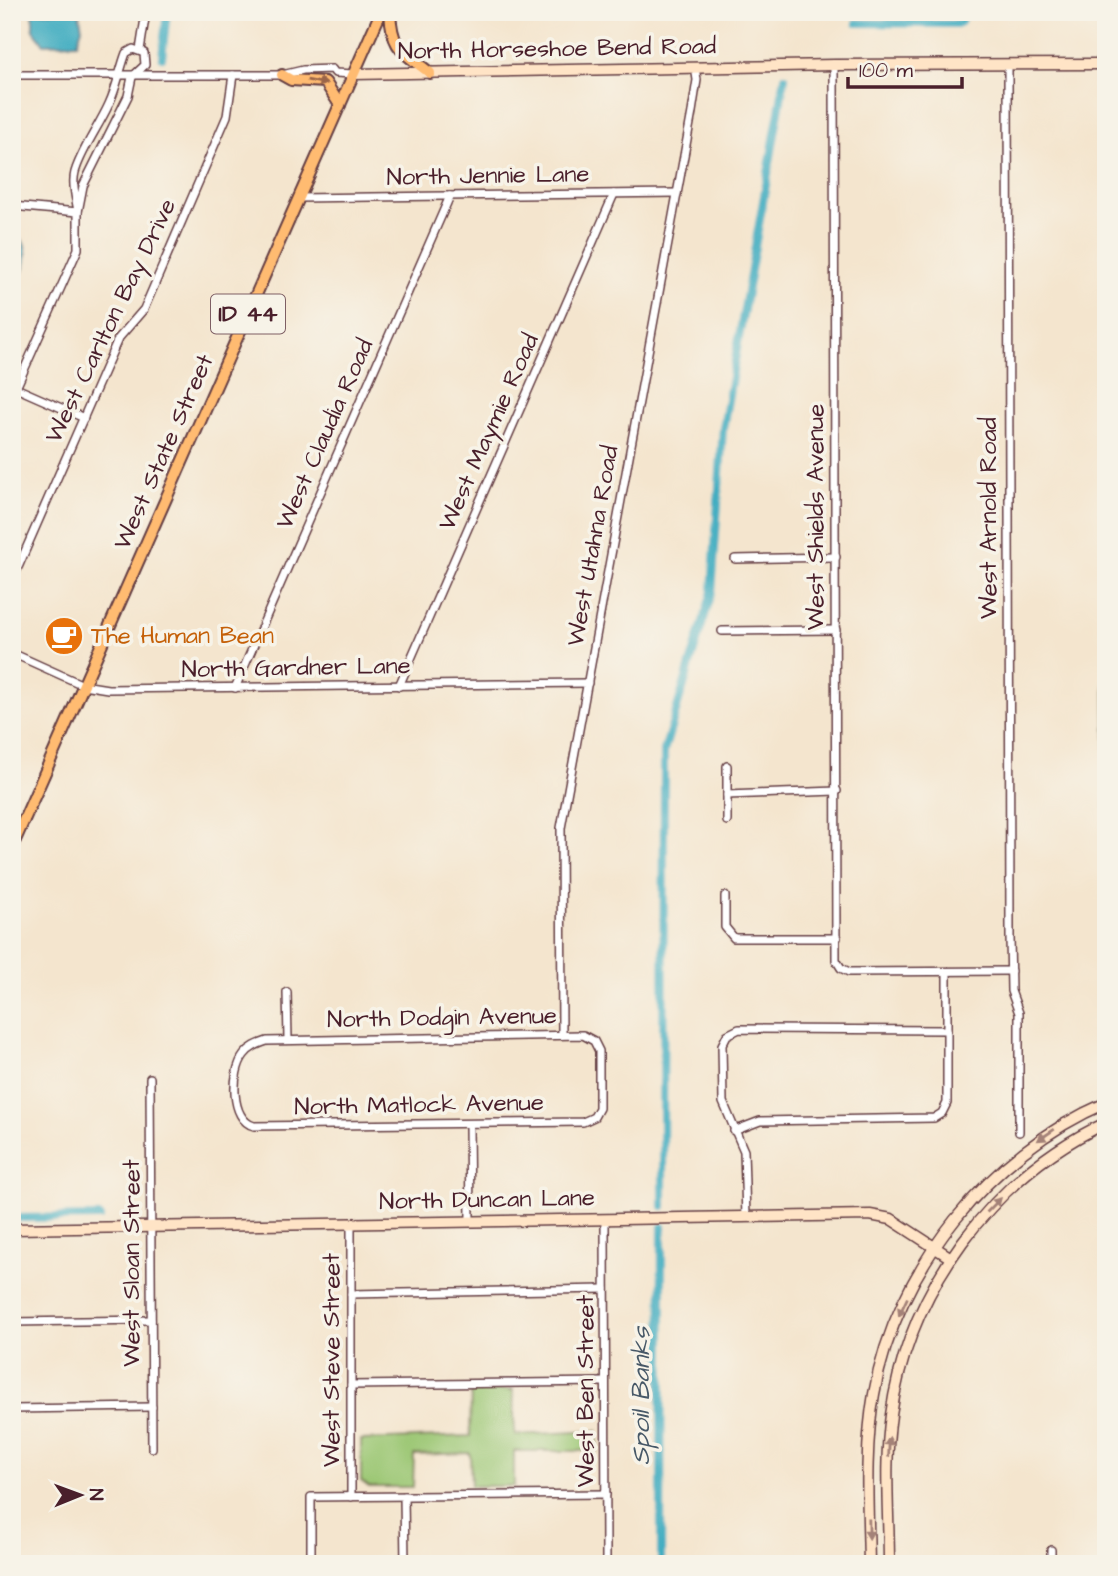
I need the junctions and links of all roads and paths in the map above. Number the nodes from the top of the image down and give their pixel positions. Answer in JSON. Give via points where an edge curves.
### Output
{"nodes":[{"id":1,"x":146,"y":12,"type":"edge"},
{"id":2,"x":381,"y":12,"type":"edge"},
{"id":3,"x":390,"y":12,"type":"edge"},
{"id":4,"x":140,"y":50,"type":"junction"},
{"id":5,"x":1106,"y":64,"type":"edge"},
{"id":6,"x":834,"y":65,"type":"junction"},
{"id":7,"x":1008,"y":65,"type":"junction"},
{"id":8,"x":695,"y":67,"type":"junction"},
{"id":9,"x":430,"y":73,"type":"junction"},
{"id":10,"x":354,"y":74,"type":"junction"},
{"id":11,"x":12,"y":75,"type":"edge"},
{"id":12,"x":233,"y":75,"type":"junction"},
{"id":13,"x":282,"y":75,"type":"junction"},
{"id":14,"x":132,"y":76,"type":"junction"},
{"id":15,"x":117,"y":77,"type":"junction"},
{"id":16,"x":340,"y":105,"type":"junction"},
{"id":17,"x":677,"y":193,"type":"junction"},
{"id":18,"x":614,"y":194,"type":"junction"},
{"id":19,"x":450,"y":196,"type":"junction"},
{"id":20,"x":299,"y":198,"type":"junction"},
{"id":21,"x":12,"y":206,"type":"edge"},
{"id":22,"x":78,"y":212,"type":"junction"},
{"id":23,"x":16,"y":388,"type":"junction"},
{"id":24,"x":12,"y":397,"type":"edge"},
{"id":25,"x":84,"y":418,"type":"junction"},
{"id":26,"x":836,"y":557,"type":"junction"},
{"id":27,"x":735,"y":559,"type":"dead end"},
{"id":28,"x":12,"y":581,"type":"edge"},
{"id":29,"x":836,"y":630,"type":"junction"},
{"id":30,"x":722,"y":631,"type":"dead end"},
{"id":31,"x":12,"y":653,"type":"edge"},
{"id":32,"x":588,"y":683,"type":"junction"},
{"id":33,"x":83,"y":685,"type":"junction"},
{"id":34,"x":399,"y":685,"type":"junction"},
{"id":35,"x":235,"y":688,"type":"junction"},
{"id":36,"x":727,"y":766,"type":"dead end"},
{"id":37,"x":836,"y":791,"type":"junction"},
{"id":38,"x":727,"y":794,"type":"junction"},
{"id":39,"x":727,"y":821,"type":"dead end"},
{"id":40,"x":12,"y":847,"type":"edge"},
{"id":41,"x":724,"y":896,"type":"dead end"},
{"id":42,"x":836,"y":938,"type":"junction"},
{"id":43,"x":1011,"y":971,"type":"junction"},
{"id":44,"x":947,"y":972,"type":"junction"},
{"id":45,"x":287,"y":992,"type":"dead end"},
{"id":46,"x":947,"y":1030,"type":"junction"},
{"id":47,"x":562,"y":1035,"type":"junction"},
{"id":48,"x":288,"y":1039,"type":"junction"},
{"id":49,"x":150,"y":1078,"type":"dead end"},
{"id":50,"x":1106,"y":1103,"type":"edge"},
{"id":51,"x":594,"y":1117,"type":"joint"},
{"id":52,"x":244,"y":1122,"type":"joint"},
{"id":53,"x":1106,"y":1123,"type":"edge"},
{"id":54,"x":470,"y":1125,"type":"junction"},
{"id":55,"x":734,"y":1131,"type":"junction"},
{"id":56,"x":1019,"y":1132,"type":"dead end"},
{"id":57,"x":746,"y":1217,"type":"junction"},
{"id":58,"x":605,"y":1219,"type":"junction"},
{"id":59,"x":470,"y":1221,"type":"junction"},
{"id":60,"x":351,"y":1223,"type":"junction"},
{"id":61,"x":151,"y":1226,"type":"junction"},
{"id":62,"x":12,"y":1228,"type":"edge"},
{"id":63,"x":935,"y":1246,"type":"junction"},
{"id":64,"x":951,"y":1258,"type":"junction"},
{"id":65,"x":605,"y":1289,"type":"junction"},
{"id":66,"x":351,"y":1294,"type":"junction"},
{"id":67,"x":151,"y":1320,"type":"junction"},
{"id":68,"x":12,"y":1322,"type":"edge"},
{"id":69,"x":605,"y":1382,"type":"junction"},
{"id":70,"x":351,"y":1385,"type":"junction"},
{"id":71,"x":152,"y":1407,"type":"junction"},
{"id":72,"x":12,"y":1409,"type":"edge"},
{"id":73,"x":152,"y":1448,"type":"dead end"},
{"id":74,"x":606,"y":1494,"type":"junction"},
{"id":75,"x":404,"y":1496,"type":"junction"},
{"id":76,"x":351,"y":1497,"type":"junction"},
{"id":77,"x":1051,"y":1550,"type":"dead end"},
{"id":78,"x":311,"y":1564,"type":"edge"},
{"id":79,"x":405,"y":1564,"type":"edge"},
{"id":80,"x":606,"y":1564,"type":"edge"},
{"id":81,"x":869,"y":1564,"type":"edge"},
{"id":82,"x":889,"y":1564,"type":"edge"},
{"id":83,"x":1051,"y":1564,"type":"edge"}],
"edges":[{"from":1,"to":4,"type":"street"},
{"from":2,"to":10,"type":"main road","number":"ID 44"},
{"from":3,"to":9,"type":"main road","via":[[398,49]]},
{"from":4,"to":14,"type":"street","via":[[145,65]]},
{"from":4,"to":15,"type":"street","via":[[126,53]]},
{"from":5,"to":7,"type":"street","name":"North Horseshoe Bend Road"},
{"from":6,"to":7,"type":"street","name":"North Horseshoe Bend Road"},
{"from":6,"to":8,"type":"street","name":"North Horseshoe Bend Road"},
{"from":6,"to":26,"type":"street","name":"West Shields Avenue"},
{"from":7,"to":43,"type":"street","name":"West Arnold Road"},
{"from":8,"to":9,"type":"street","name":"North Horseshoe Bend Road"},
{"from":8,"to":17,"type":"street","name":"West Utahna Road","via":[[697,80]]},
{"from":9,"to":10,"type":"street","name":"North Horseshoe Bend Road"},
{"from":10,"to":13,"type":"street","name":"North Horseshoe Bend Road","via":[[332,69]]},
{"from":10,"to":16,"type":"main road","name":"West State Street","number":"ID 44"},
{"from":11,"to":15,"type":"street","name":"North Horseshoe Bend Road"},
{"from":12,"to":13,"type":"street","name":"North Horseshoe Bend Road"},
{"from":12,"to":14,"type":"street","name":"North Horseshoe Bend Road"},
{"from":12,"to":25,"type":"street","name":"West Carlton Bay Drive","via":[[228,116],[182,222],[144,309],[118,339]]},
{"from":13,"to":16,"type":"main road","one_way":true,"via":[[325,82]]},
{"from":14,"to":15,"type":"street","name":"North Horseshoe Bend Road"},
{"from":14,"to":22,"type":"street","via":[[128,96],[83,186]]},
{"from":15,"to":22,"type":"street","via":[[110,102],[76,169]]},
{"from":16,"to":20,"type":"main road","name":"West State Street","number":"ID 44"},
{"from":17,"to":18,"type":"street","name":"North Jennie Lane"},
{"from":17,"to":32,"type":"street","name":"West Utahna Road"},
{"from":18,"to":19,"type":"street","name":"North Jennie Lane"},
{"from":18,"to":34,"type":"street","name":"West Maymie Road"},
{"from":19,"to":20,"type":"street","name":"North Jennie Lane"},
{"from":19,"to":35,"type":"street","name":"West Claudia Road"},
{"from":20,"to":33,"type":"main road","name":"West State Street","number":"ID 44"},
{"from":21,"to":22,"type":"street"},
{"from":22,"to":23,"type":"street","via":[[78,249]]},
{"from":23,"to":24,"type":"street"},
{"from":23,"to":25,"type":"street"},
{"from":25,"to":28,"type":"street","name":"West Carlton Bay Drive"},
{"from":26,"to":27,"type":"street"},
{"from":26,"to":29,"type":"street","name":"West Shields Avenue"},
{"from":29,"to":30,"type":"street"},
{"from":29,"to":37,"type":"street","name":"West Shields Avenue"},
{"from":31,"to":33,"type":"street","name":"North Gardner Lane"},
{"from":32,"to":34,"type":"street","name":"North Gardner Lane"},
{"from":32,"to":47,"type":"street","name":"West Utahna Road","via":[[559,844]]},
{"from":33,"to":35,"type":"street","name":"North Gardner Lane","via":[[108,689]]},
{"from":33,"to":40,"type":"main road","name":"West State Street","number":"ID 44"},
{"from":34,"to":35,"type":"street","name":"North Gardner Lane"},
{"from":36,"to":38,"type":"street"},
{"from":37,"to":38,"type":"street"},
{"from":37,"to":42,"type":"street","name":"West Shields Avenue"},
{"from":38,"to":39,"type":"street"},
{"from":41,"to":42,"type":"street","via":[[726,926],[729,935],[738,939]]},
{"from":42,"to":44,"type":"street","name":"West Shields Avenue","via":[[836,960],[849,972]]},
{"from":43,"to":44,"type":"street"},
{"from":43,"to":56,"type":"street","name":"West Arnold Road","via":[[1011,990],[1020,1013]]},
{"from":44,"to":46,"type":"street"},
{"from":45,"to":48,"type":"street"},
{"from":46,"to":55,"type":"street","via":[[947,1103],[934,1118],[760,1121]]},
{"from":46,"to":55,"type":"street","via":[[739,1029],[727,1035],[722,1045],[722,1091]]},
{"from":47,"to":48,"type":"street","name":"North Dodgin Avenue"},
{"from":47,"to":51,"type":"street","name":"North Dodgin Avenue","via":[[583,1035],[594,1041],[599,1051],[600,1108]]},
{"from":48,"to":52,"type":"street","name":"North Dodgin Avenue","via":[[257,1044],[239,1063],[237,1111]]},
{"from":49,"to":61,"type":"street","name":"West Sloan Street"},
{"from":50,"to":63,"type":"street","one_way":true,"via":[[1043,1135],[961,1211]]},
{"from":51,"to":54,"type":"street","name":"North Matlock Avenue","via":[[583,1122]]},
{"from":52,"to":54,"type":"street","name":"North Matlock Avenue","via":[[254,1126]]},
{"from":64,"to":53,"type":"street","one_way":true,"via":[[975,1224],[1054,1151]]},
{"from":54,"to":59,"type":"street"},
{"from":55,"to":57,"type":"street","via":[[744,1151]]},
{"from":57,"to":58,"type":"street","name":"North Duncan Lane"},
{"from":57,"to":63,"type":"street","name":"North Duncan Lane","via":[[870,1214],[891,1219]]},
{"from":58,"to":59,"type":"street","name":"North Duncan Lane"},
{"from":58,"to":65,"type":"street","name":"West Ben Street"},
{"from":59,"to":60,"type":"street","name":"North Duncan Lane"},
{"from":60,"to":61,"type":"street","name":"North Duncan Lane"},
{"from":60,"to":66,"type":"street","name":"West Steve Street"},
{"from":61,"to":62,"type":"street","name":"North Duncan Lane"},
{"from":61,"to":67,"type":"street","name":"West Sloan Street"},
{"from":63,"to":64,"type":"street","name":"North Duncan Lane"},
{"from":63,"to":81,"type":"street","one_way":true,"via":[[898,1319],[874,1394],[868,1447]]},
{"from":82,"to":64,"type":"street","one_way":true,"via":[[889,1443],[896,1388],[915,1326]]},
{"from":65,"to":66,"type":"street"},
{"from":65,"to":69,"type":"street","name":"West Ben Street"},
{"from":66,"to":70,"type":"street","name":"West Steve Street"},
{"from":67,"to":68,"type":"street"},
{"from":67,"to":71,"type":"street","name":"West Sloan Street"},
{"from":69,"to":70,"type":"street"},
{"from":69,"to":74,"type":"street","name":"West Ben Street"},
{"from":70,"to":76,"type":"street","name":"West Steve Street"},
{"from":71,"to":72,"type":"street"},
{"from":71,"to":73,"type":"street","name":"West Sloan Street"},
{"from":74,"to":75,"type":"street"},
{"from":74,"to":80,"type":"street","name":"West Ben Street"},
{"from":75,"to":76,"type":"street"},
{"from":75,"to":79,"type":"street"},
{"from":76,"to":78,"type":"street","name":"West Steve Street","via":[[311,1497]]},
{"from":77,"to":83,"type":"street"}]}
